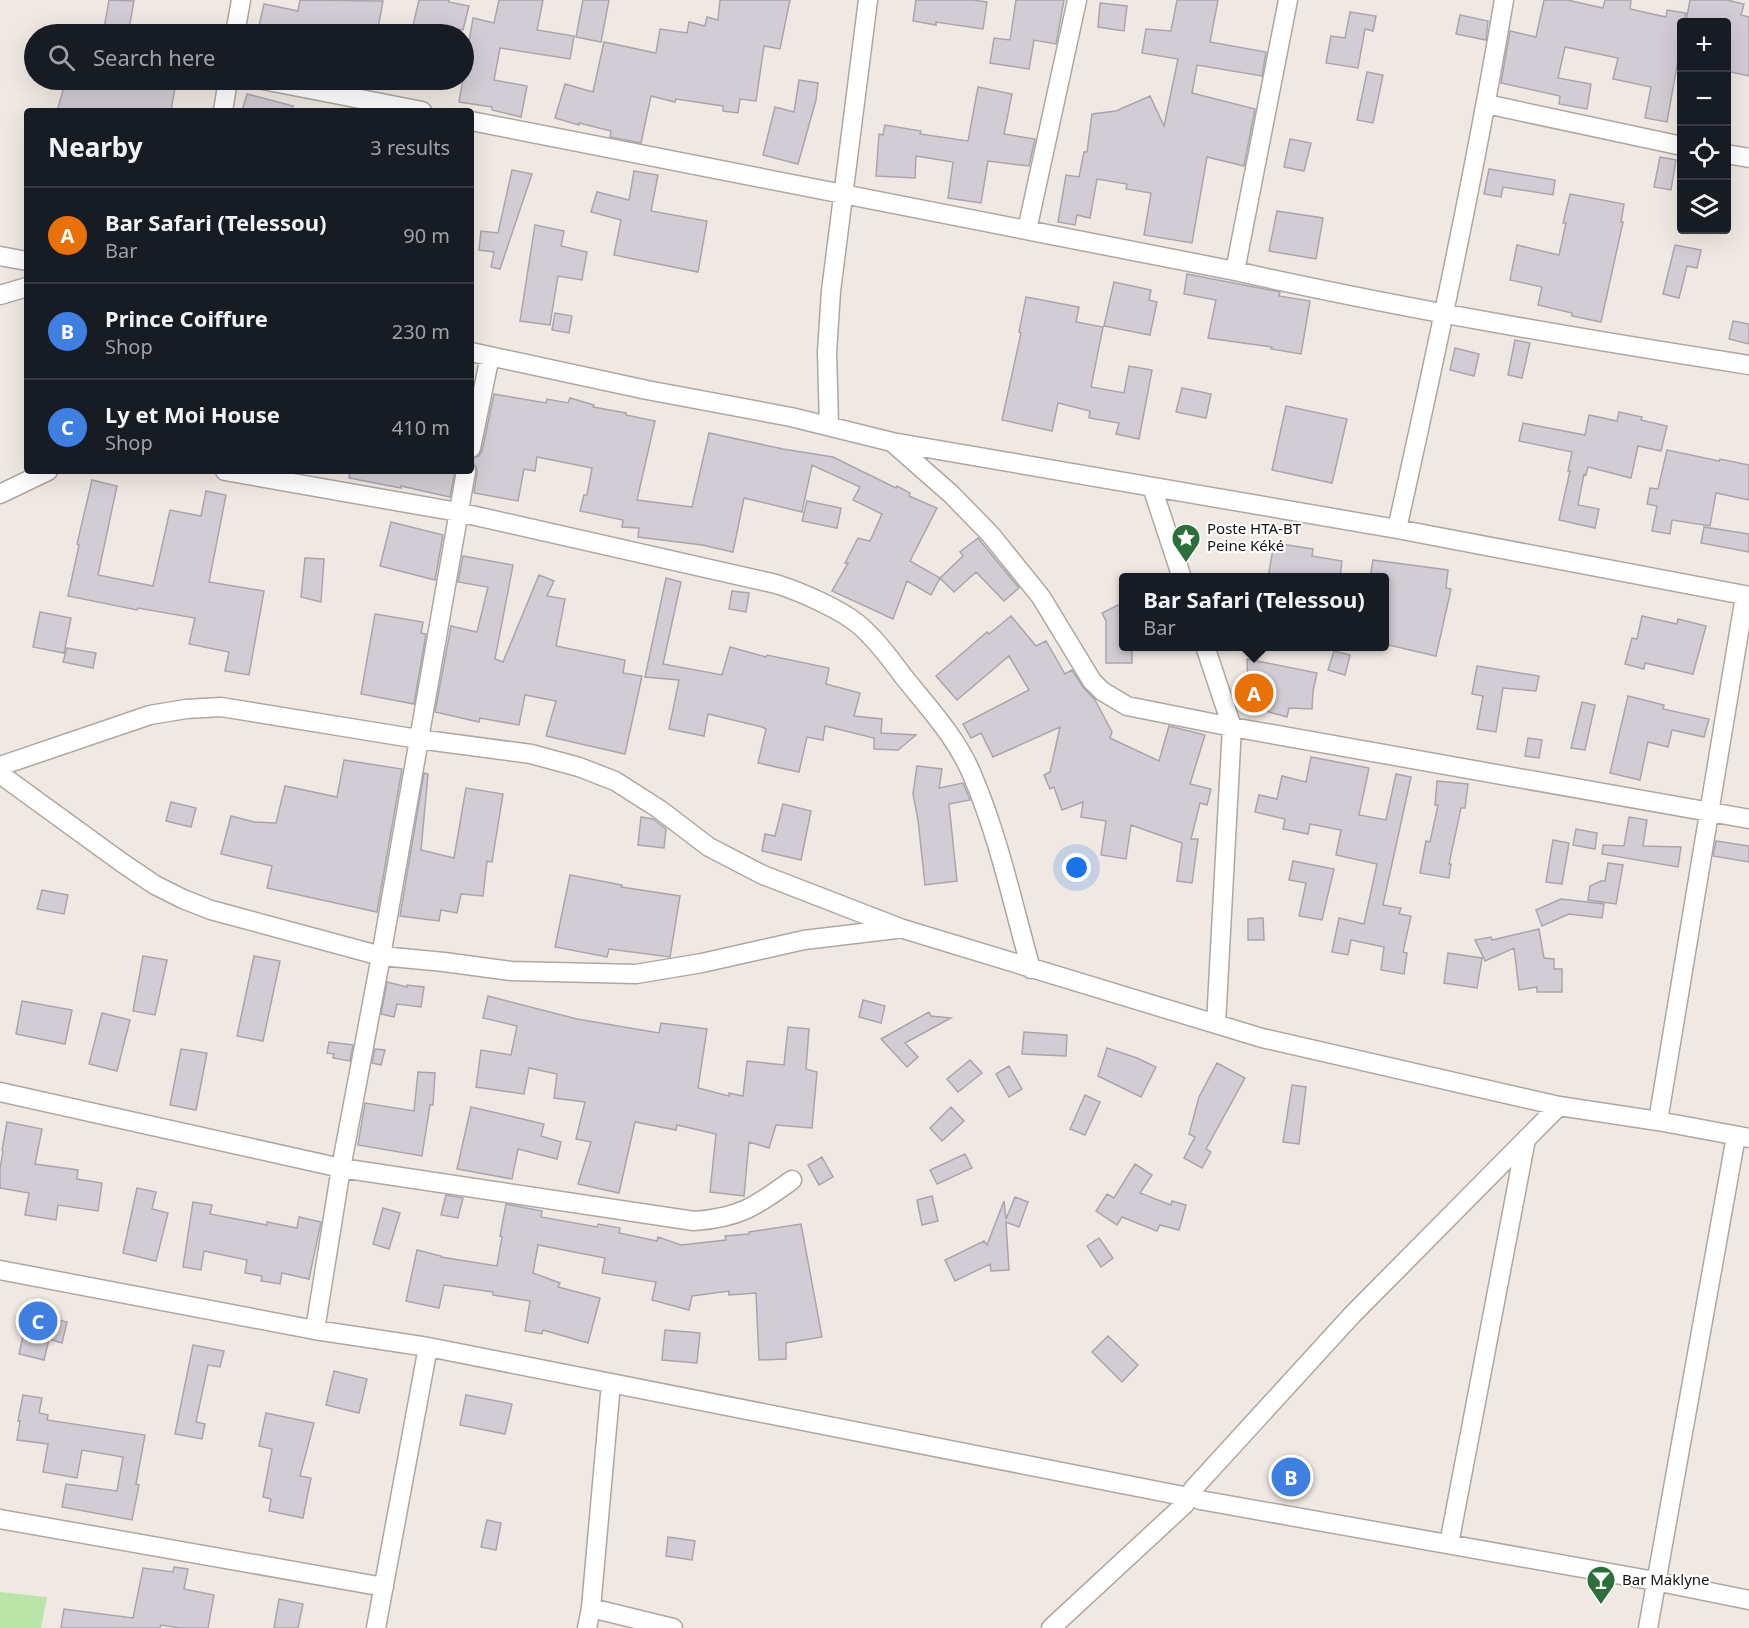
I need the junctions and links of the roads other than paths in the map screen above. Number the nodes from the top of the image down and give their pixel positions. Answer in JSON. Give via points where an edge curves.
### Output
{"nodes":[{"id":1,"x":241,"y":0,"type":"edge"},
{"id":2,"x":868,"y":0,"type":"edge"},
{"id":3,"x":1077,"y":0,"type":"edge"},
{"id":4,"x":1288,"y":0,"type":"edge"},
{"id":5,"x":1504,"y":0,"type":"edge"},
{"id":6,"x":237,"y":24,"type":"edge"},
{"id":7,"x":226,"y":90,"type":"edge"},
{"id":8,"x":314,"y":90,"type":"edge"},
{"id":9,"x":1486,"y":104,"type":"junction"},
{"id":10,"x":223,"y":108,"type":"edge"},
{"id":11,"x":407,"y":108,"type":"edge"},
{"id":12,"x":474,"y":122,"type":"edge"},
{"id":13,"x":1677,"y":145,"type":"edge"},
{"id":14,"x":1731,"y":155,"type":"edge"},
{"id":15,"x":1749,"y":158,"type":"edge"},
{"id":16,"x":844,"y":195,"type":"junction"},
{"id":17,"x":1027,"y":230,"type":"junction"},
{"id":18,"x":0,"y":256,"type":"edge"},
{"id":19,"x":24,"y":260,"type":"edge"},
{"id":20,"x":1234,"y":271,"type":"junction"},
{"id":21,"x":24,"y":288,"type":"edge"},
{"id":22,"x":0,"y":295,"type":"edge"},
{"id":23,"x":1444,"y":314,"type":"junction"},
{"id":24,"x":474,"y":353,"type":"edge"},
{"id":25,"x":490,"y":356,"type":"junction"},
{"id":26,"x":1749,"y":365,"type":"edge"},
{"id":27,"x":829,"y":426,"type":"junction"},
{"id":28,"x":474,"y":433,"type":"edge"},
{"id":29,"x":892,"y":442,"type":"junction"},
{"id":30,"x":42,"y":474,"type":"edge"},
{"id":31,"x":242,"y":474,"type":"edge"},
{"id":32,"x":465,"y":474,"type":"edge"},
{"id":33,"x":1152,"y":487,"type":"junction"},
{"id":34,"x":0,"y":494,"type":"edge"},
{"id":35,"x":458,"y":512,"type":"junction"},
{"id":36,"x":1397,"y":529,"type":"junction"},
{"id":37,"x":1180,"y":573,"type":"edge"},
{"id":38,"x":1747,"y":596,"type":"edge"},
{"id":39,"x":1207,"y":651,"type":"edge"},
{"id":40,"x":1232,"y":727,"type":"junction"},
{"id":41,"x":418,"y":739,"type":"junction"},
{"id":42,"x":0,"y":766,"type":"edge"},
{"id":43,"x":0,"y":774,"type":"edge"},
{"id":44,"x":1708,"y":812,"type":"junction"},
{"id":45,"x":1749,"y":819,"type":"edge"},
{"id":46,"x":900,"y":928,"type":"junction"},
{"id":47,"x":381,"y":956,"type":"junction"},
{"id":48,"x":1031,"y":969,"type":"junction"},
{"id":49,"x":1216,"y":1024,"type":"junction"},
{"id":50,"x":0,"y":1092,"type":"edge"},
{"id":51,"x":1559,"y":1106,"type":"junction"},
{"id":52,"x":1658,"y":1121,"type":"junction"},
{"id":53,"x":1742,"y":1137,"type":"edge"},
{"id":54,"x":1526,"y":1139,"type":"junction"},
{"id":55,"x":342,"y":1168,"type":"junction"},
{"id":56,"x":792,"y":1180,"type":"dead end"},
{"id":57,"x":0,"y":1270,"type":"edge"},
{"id":58,"x":315,"y":1330,"type":"junction"},
{"id":59,"x":428,"y":1347,"type":"junction"},
{"id":60,"x":611,"y":1383,"type":"junction"},
{"id":61,"x":1190,"y":1497,"type":"junction"},
{"id":62,"x":0,"y":1519,"type":"edge"},
{"id":63,"x":1449,"y":1544,"type":"junction"},
{"id":64,"x":1655,"y":1581,"type":"junction"},
{"id":65,"x":384,"y":1587,"type":"junction"},
{"id":66,"x":1749,"y":1600,"type":"edge"},
{"id":67,"x":591,"y":1608,"type":"junction"},
{"id":68,"x":376,"y":1628,"type":"edge"},
{"id":69,"x":587,"y":1628,"type":"edge"},
{"id":70,"x":673,"y":1628,"type":"edge"},
{"id":71,"x":1051,"y":1628,"type":"edge"},
{"id":72,"x":1648,"y":1628,"type":"edge"}],
"edges":[{"from":1,"to":6,"type":"street"},
{"from":2,"to":16,"type":"street"},
{"from":3,"to":17,"type":"street"},
{"from":4,"to":20,"type":"street"},
{"from":5,"to":9,"type":"street"},
{"from":7,"to":10,"type":"street"},
{"from":8,"to":11,"type":"street"},
{"from":9,"to":13,"type":"street"},
{"from":9,"to":23,"type":"street"},
{"from":12,"to":16,"type":"street"},
{"from":14,"to":15,"type":"street"},
{"from":16,"to":17,"type":"street"},
{"from":16,"to":27,"type":"street","via":[[828,320]]},
{"from":17,"to":20,"type":"street"},
{"from":18,"to":19,"type":"street"},
{"from":20,"to":23,"type":"street"},
{"from":21,"to":22,"type":"street"},
{"from":23,"to":26,"type":"street"},
{"from":23,"to":36,"type":"street"},
{"from":24,"to":25,"type":"street"},
{"from":25,"to":27,"type":"street"},
{"from":25,"to":28,"type":"street"},
{"from":27,"to":29,"type":"street"},
{"from":29,"to":33,"type":"street"},
{"from":29,"to":40,"type":"street","via":[[991,535],[1041,597],[1102,691],[1127,706]]},
{"from":30,"to":34,"type":"street"},
{"from":31,"to":35,"type":"street"},
{"from":32,"to":35,"type":"street"},
{"from":33,"to":36,"type":"street"},
{"from":33,"to":37,"type":"street"},
{"from":35,"to":41,"type":"street"},
{"from":35,"to":48,"type":"street","via":[[776,584],[802,593],[858,624],[943,725],[972,773],[989,815]]},
{"from":36,"to":38,"type":"street"},
{"from":38,"to":44,"type":"street"},
{"from":39,"to":40,"type":"street"},
{"from":40,"to":44,"type":"street"},
{"from":40,"to":49,"type":"street"},
{"from":41,"to":42,"type":"street","via":[[221,707],[186,709],[150,715]]},
{"from":41,"to":46,"type":"street","via":[[531,754],[615,781],[659,808],[709,847],[763,875]]},
{"from":41,"to":47,"type":"street"},
{"from":43,"to":47,"type":"street","via":[[121,862],[183,899]]},
{"from":44,"to":45,"type":"street"},
{"from":44,"to":52,"type":"street"},
{"from":46,"to":47,"type":"street","via":[[804,940],[636,974],[511,971]]},
{"from":46,"to":48,"type":"street"},
{"from":47,"to":55,"type":"street"},
{"from":48,"to":49,"type":"street"},
{"from":49,"to":51,"type":"street"},
{"from":50,"to":55,"type":"street"},
{"from":51,"to":52,"type":"street"},
{"from":51,"to":54,"type":"street"},
{"from":52,"to":53,"type":"street"},
{"from":53,"to":64,"type":"street"},
{"from":54,"to":61,"type":"street","via":[[1352,1316]]},
{"from":54,"to":63,"type":"street"},
{"from":55,"to":56,"type":"street","via":[[694,1221],[739,1214]]},
{"from":55,"to":58,"type":"street"},
{"from":57,"to":58,"type":"street"},
{"from":58,"to":59,"type":"street"},
{"from":59,"to":60,"type":"street"},
{"from":59,"to":65,"type":"street"},
{"from":60,"to":61,"type":"street"},
{"from":60,"to":67,"type":"street"},
{"from":61,"to":63,"type":"street"},
{"from":61,"to":71,"type":"street"},
{"from":62,"to":65,"type":"street"},
{"from":63,"to":64,"type":"street"},
{"from":64,"to":66,"type":"street"},
{"from":64,"to":72,"type":"street"},
{"from":65,"to":68,"type":"street"},
{"from":67,"to":69,"type":"street"},
{"from":67,"to":70,"type":"street"}]}
